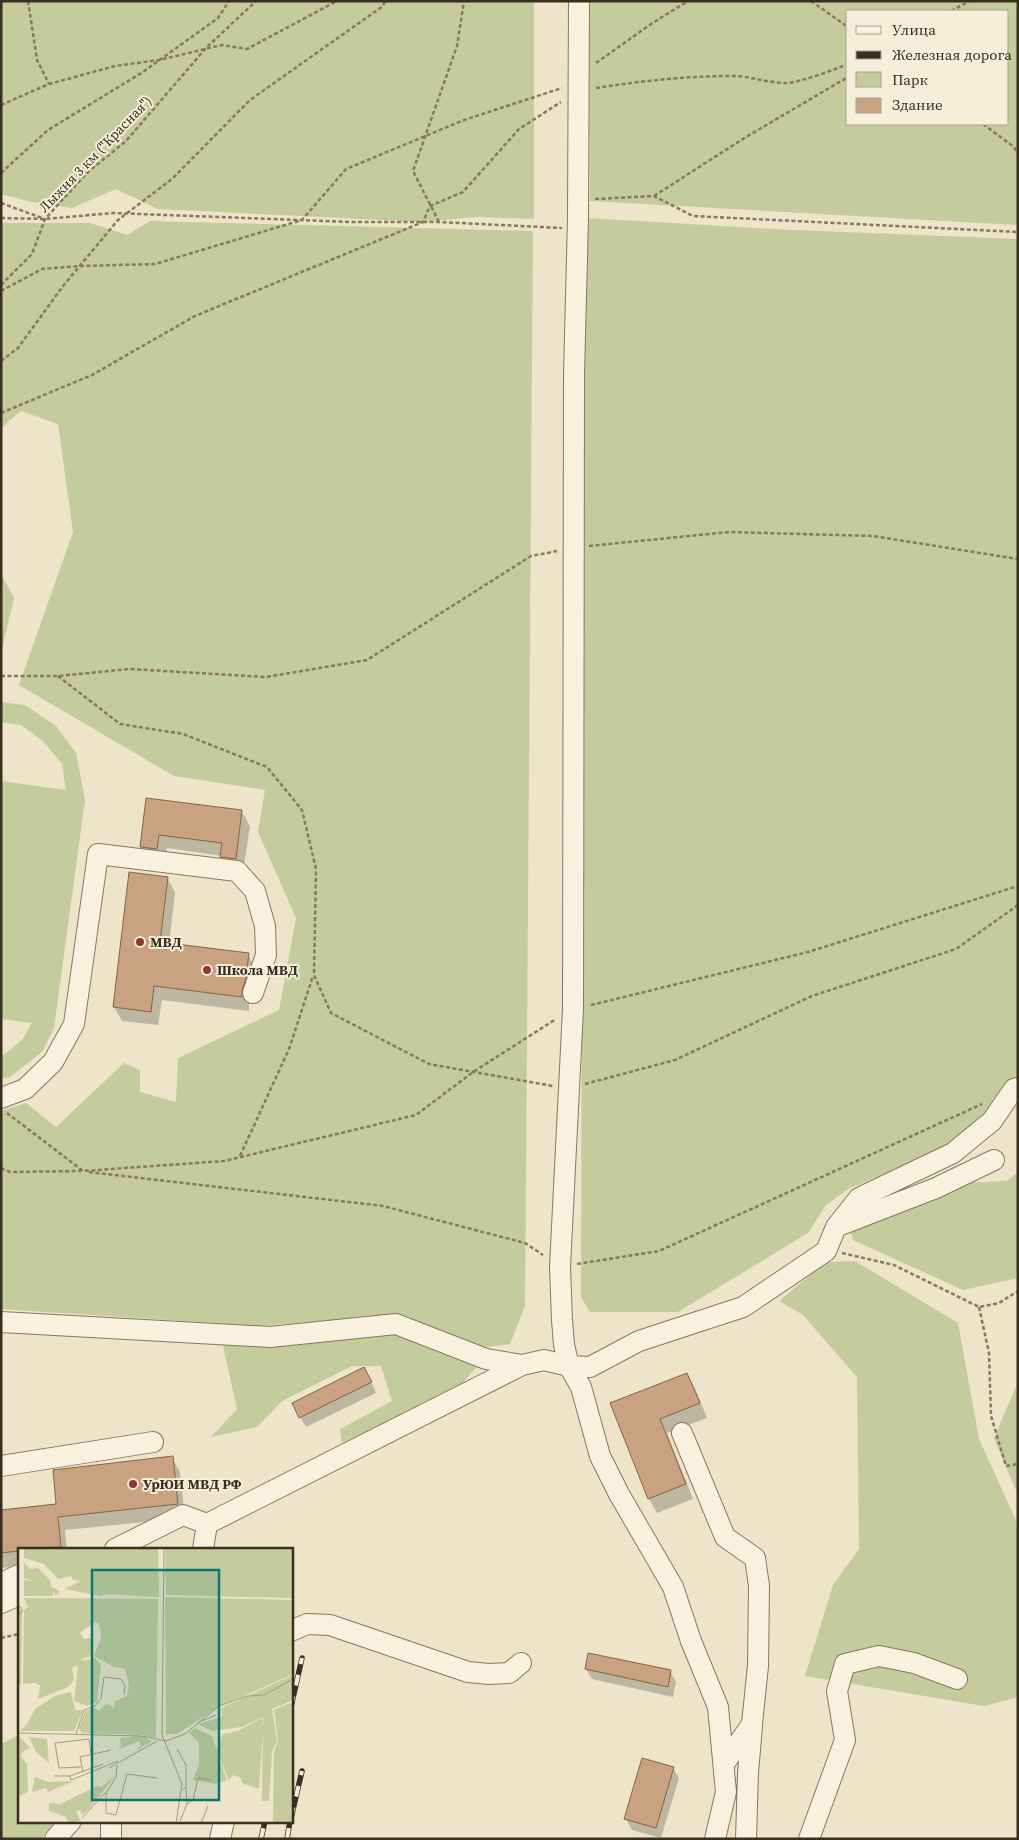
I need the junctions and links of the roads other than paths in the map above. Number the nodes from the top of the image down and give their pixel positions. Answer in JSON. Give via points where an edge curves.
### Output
{"nodes":[{"id":1,"x":579,"y":1,"type":"edge"},
{"id":2,"x":254,"y":993,"type":"dead end"},
{"id":3,"x":1018,"y":1088,"type":"edge"},
{"id":4,"x":2,"y":1104,"type":"edge"},
{"id":5,"x":994,"y":1160,"type":"dead end"},
{"id":6,"x":836,"y":1227,"type":"junction"},
{"id":7,"x":1,"y":1322,"type":"edge"},
{"id":8,"x":522,"y":1365,"type":"junction"},
{"id":9,"x":569,"y":1366,"type":"junction"},
{"id":10,"x":682,"y":1433,"type":"dead end"},
{"id":11,"x":153,"y":1442,"type":"dead end"},
{"id":12,"x":1,"y":1466,"type":"edge"},
{"id":13,"x":207,"y":1524,"type":"junction"},
{"id":14,"x":117,"y":1548,"type":"edge"},
{"id":15,"x":203,"y":1548,"type":"edge"},
{"id":16,"x":18,"y":1575,"type":"edge"},
{"id":17,"x":18,"y":1575,"type":"edge"},
{"id":18,"x":1,"y":1577,"type":"edge"},
{"id":19,"x":1,"y":1583,"type":"edge"},
{"id":20,"x":18,"y":1595,"type":"edge"},
{"id":21,"x":1,"y":1603,"type":"edge"},
{"id":22,"x":292,"y":1631,"type":"edge"},
{"id":23,"x":521,"y":1663,"type":"dead end"},
{"id":24,"x":957,"y":1679,"type":"dead end"},
{"id":25,"x":752,"y":1724,"type":"junction"},
{"id":26,"x":724,"y":1764,"type":"junction"},
{"id":27,"x":70,"y":1822,"type":"edge"},
{"id":28,"x":111,"y":1822,"type":"edge"},
{"id":29,"x":224,"y":1822,"type":"edge"},
{"id":30,"x":55,"y":1839,"type":"edge"},
{"id":31,"x":111,"y":1839,"type":"edge"},
{"id":32,"x":220,"y":1839,"type":"edge"},
{"id":33,"x":716,"y":1839,"type":"edge"},
{"id":34,"x":746,"y":1839,"type":"edge"},
{"id":35,"x":809,"y":1839,"type":"edge"}],
"edges":[{"from":1,"to":9,"type":"street","via":[[574,375],[573,1009],[560,1267],[564,1345]]},
{"from":2,"to":4,"type":"street","via":[[266,955],[265,926],[255,891],[237,871],[98,854],[74,1024],[53,1062],[26,1090]]},
{"from":3,"to":6,"type":"street","via":[[1014,1089],[992,1121],[953,1153],[859,1198]]},
{"from":5,"to":6,"type":"street","via":[[936,1188]]},
{"from":6,"to":9,"type":"street","via":[[826,1250],[743,1306],[639,1341],[590,1368]]},
{"from":7,"to":8,"type":"street","via":[[270,1337],[396,1324],[486,1359]]},
{"from":8,"to":9,"type":"street","via":[[544,1360]]},
{"from":8,"to":13,"type":"street"},
{"from":9,"to":26,"type":"street","via":[[582,1387],[600,1456],[673,1587],[718,1707]]},
{"from":10,"to":25,"type":"street","via":[[725,1537],[755,1558],[758,1666]]},
{"from":11,"to":12,"type":"street"},
{"from":13,"to":14,"type":"street","via":[[183,1515]]},
{"from":13,"to":15,"type":"street"},
{"from":16,"to":18,"type":"street"},
{"from":17,"to":19,"type":"street"},
{"from":20,"to":21,"type":"street"},
{"from":22,"to":23,"type":"street","via":[[307,1624],[330,1625],[468,1672],[509,1673]]},
{"from":24,"to":35,"type":"street","via":[[914,1663],[879,1656],[845,1664],[837,1690],[845,1740]]},
{"from":25,"to":26,"type":"street"},
{"from":25,"to":34,"type":"street"},
{"from":26,"to":33,"type":"street","via":[[726,1792]]},
{"from":27,"to":30,"type":"street"},
{"from":28,"to":31,"type":"street"},
{"from":29,"to":32,"type":"street"}]}
